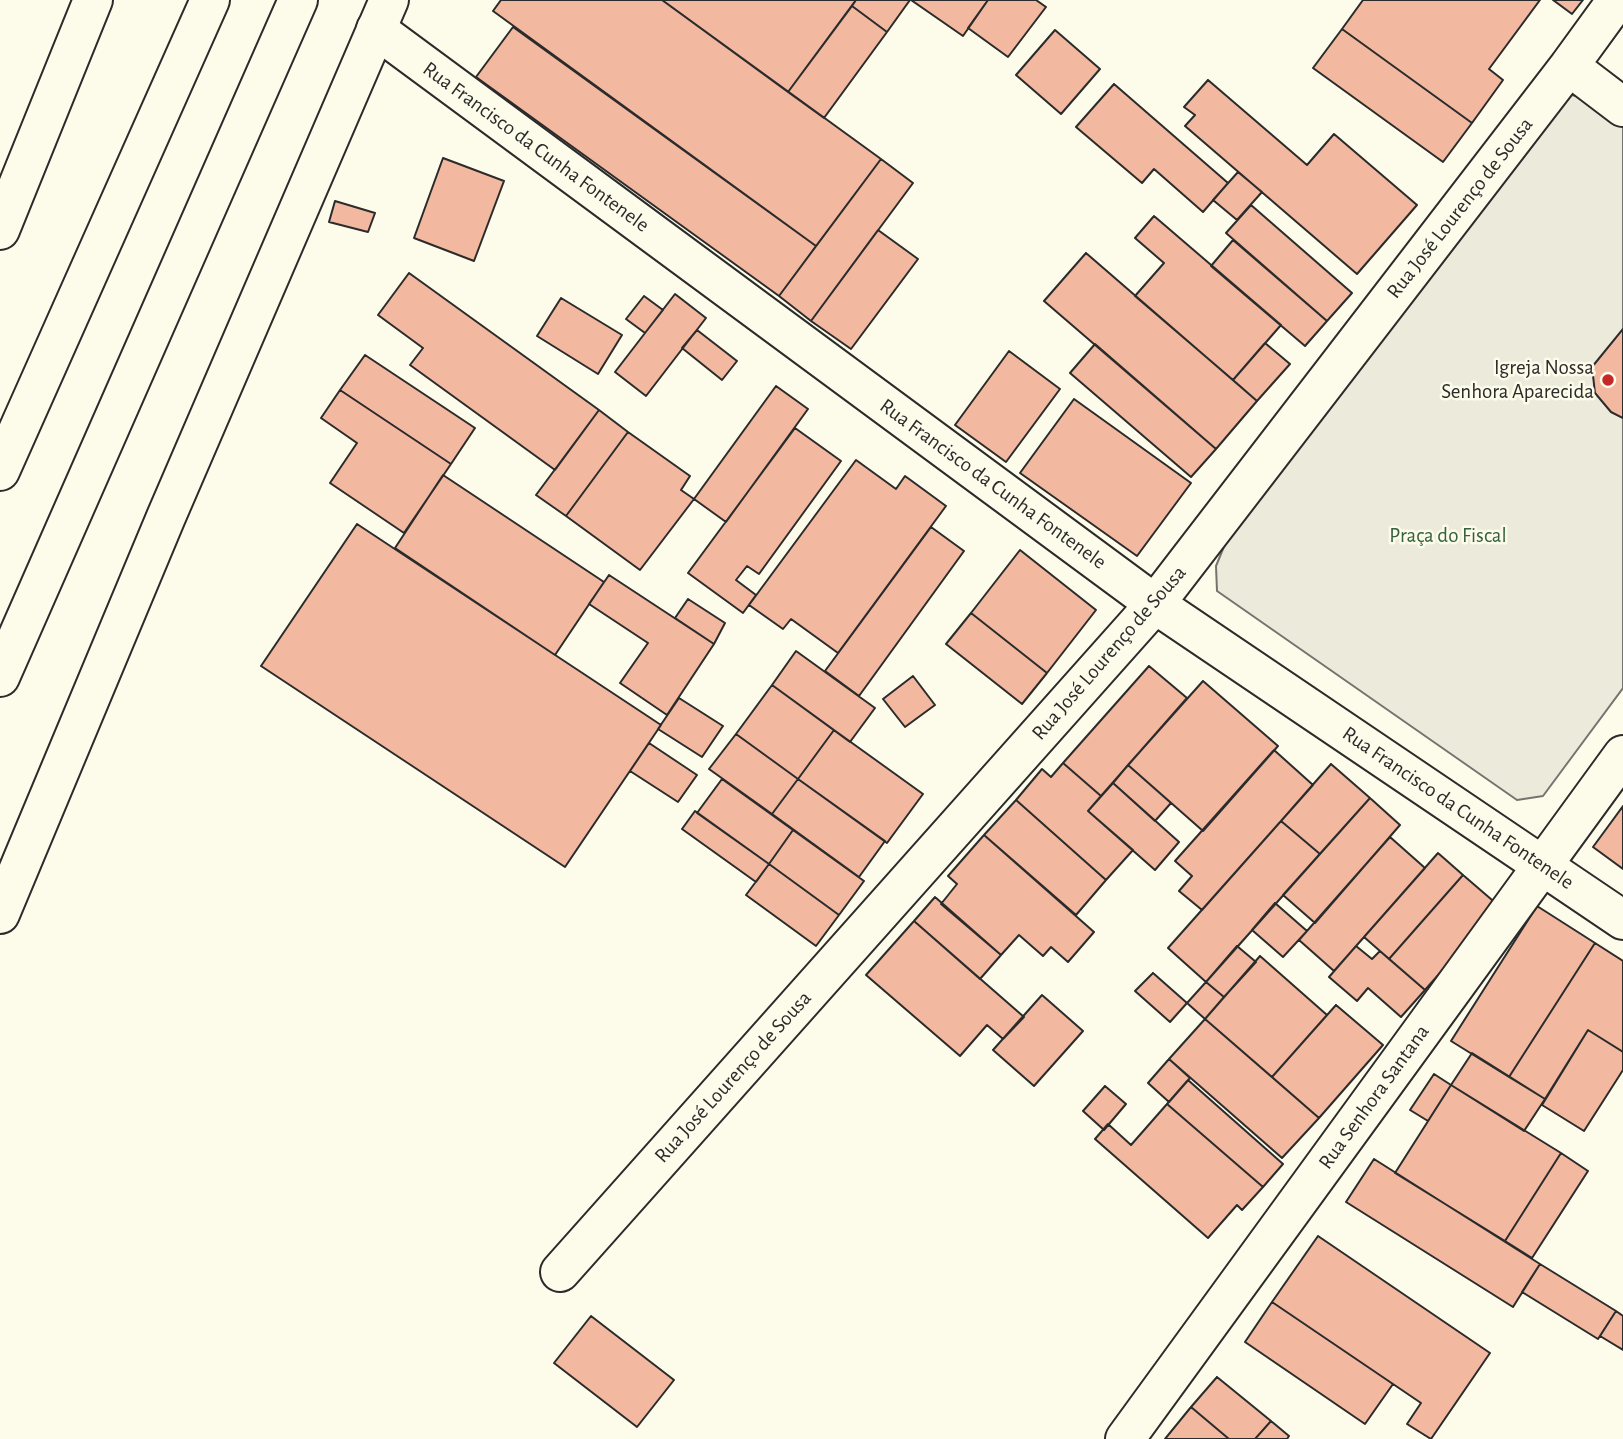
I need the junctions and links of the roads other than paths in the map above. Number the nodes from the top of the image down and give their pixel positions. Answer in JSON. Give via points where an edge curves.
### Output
{"nodes":[{"id":1,"x":93,"y":0,"type":"edge"},
{"id":2,"x":210,"y":0,"type":"edge"},
{"id":3,"x":298,"y":0,"type":"edge"},
{"id":4,"x":1617,"y":0,"type":"edge"},
{"id":5,"x":383,"y":14,"type":"edge"},
{"id":6,"x":1569,"y":66,"type":"junction"},
{"id":7,"x":1623,"y":107,"type":"edge"},
{"id":8,"x":0,"y":230,"type":"edge"},
{"id":9,"x":0,"y":471,"type":"edge"},
{"id":10,"x":1155,"y":604,"type":"junction"},
{"id":11,"x":0,"y":677,"type":"edge"},
{"id":12,"x":1623,"y":755,"type":"edge"},
{"id":13,"x":1542,"y":865,"type":"junction"},
{"id":14,"x":0,"y":914,"type":"edge"},
{"id":15,"x":1623,"y":920,"type":"edge"},
{"id":16,"x":560,"y":1272,"type":"dead end"},
{"id":17,"x":1125,"y":1439,"type":"edge"}],
"edges":[{"from":1,"to":8,"type":"main road"},
{"from":2,"to":9,"type":"main road"},
{"from":3,"to":11,"type":"main road"},
{"from":4,"to":6,"type":"main road","name":"Rua José Lourenço de Sousa"},
{"from":5,"to":10,"type":"main road","name":"Rua Francisco da Cunha Fontenele"},
{"from":5,"to":14,"type":"main road"},
{"from":6,"to":7,"type":"main road"},
{"from":6,"to":10,"type":"main road","name":"Rua José Lourenço de Sousa"},
{"from":10,"to":13,"type":"main road","name":"Rua Francisco da Cunha Fontenele"},
{"from":10,"to":16,"type":"main road","name":"Rua José Lourenço de Sousa"},
{"from":12,"to":13,"type":"main road","name":"Rua Senhora Santana"},
{"from":13,"to":15,"type":"main road","name":"Rua Francisco da Cunha Fontenele"},
{"from":13,"to":17,"type":"main road","name":"Rua Senhora Santana"}]}
